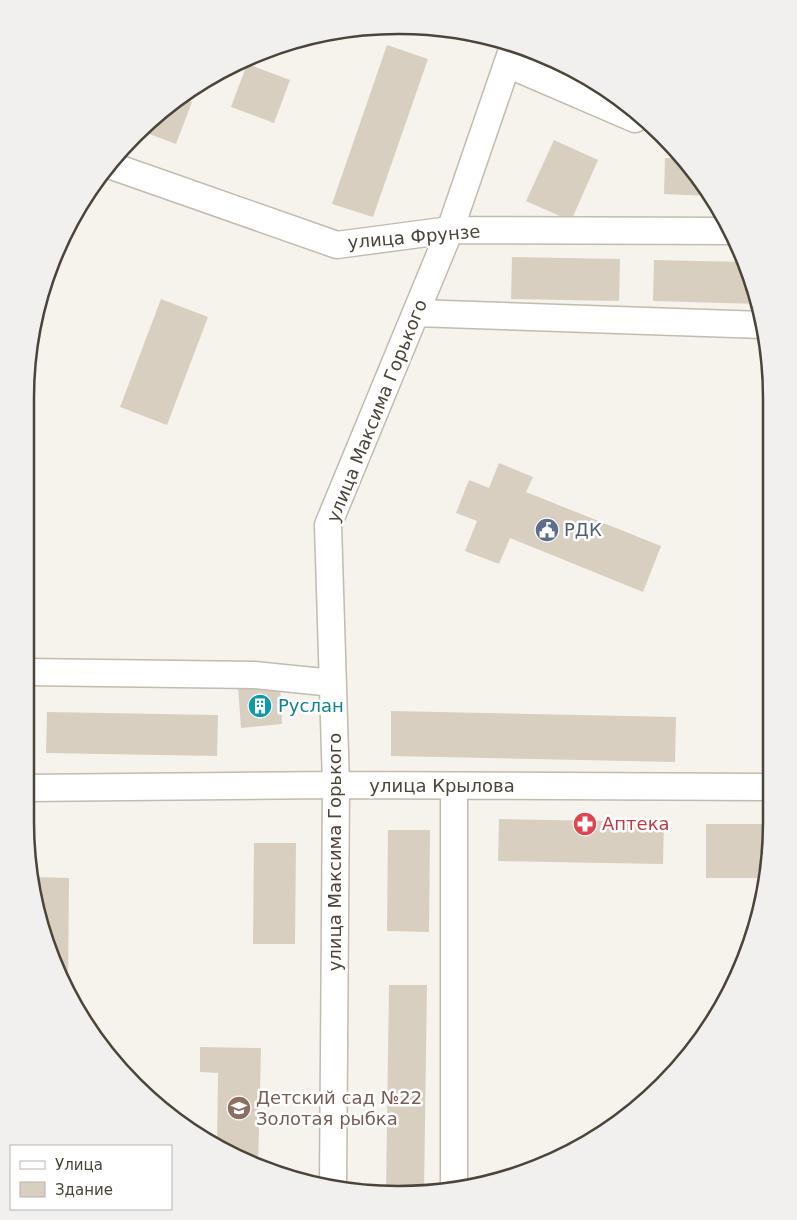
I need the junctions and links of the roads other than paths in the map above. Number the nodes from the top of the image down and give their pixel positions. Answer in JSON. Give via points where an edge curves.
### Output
{"nodes":[{"id":1,"x":511,"y":54,"type":"edge"},
{"id":2,"x":630,"y":116,"type":"edge"},
{"id":3,"x":116,"y":167,"type":"edge"},
{"id":4,"x":450,"y":230,"type":"junction"},
{"id":5,"x":722,"y":230,"type":"edge"},
{"id":6,"x":416,"y":314,"type":"junction"},
{"id":7,"x":755,"y":324,"type":"edge"},
{"id":8,"x":34,"y":672,"type":"edge"},
{"id":9,"x":333,"y":683,"type":"junction"},
{"id":10,"x":336,"y":785,"type":"junction"},
{"id":11,"x":454,"y":786,"type":"junction"},
{"id":12,"x":763,"y":787,"type":"edge"},
{"id":13,"x":34,"y":788,"type":"edge"},
{"id":14,"x":333,"y":1180,"type":"edge"},
{"id":15,"x":454,"y":1182,"type":"edge"}],
"edges":[{"from":1,"to":2,"type":"street"},
{"from":1,"to":4,"type":"street","name":"улица Максима Горького"},
{"from":3,"to":4,"type":"street","name":"улица Фрунзе","via":[[337,245]]},
{"from":4,"to":5,"type":"street","name":"улица Фрунзе"},
{"from":4,"to":6,"type":"street","name":"улица Максима Горького"},
{"from":6,"to":7,"type":"street"},
{"from":6,"to":9,"type":"street","name":"улица Максима Горького","via":[[328,525]]},
{"from":8,"to":9,"type":"street","via":[[254,675]]},
{"from":9,"to":10,"type":"street","name":"улица Максима Горького"},
{"from":10,"to":11,"type":"street","name":"улица Крылова"},
{"from":10,"to":13,"type":"street","name":"улица Крылова"},
{"from":10,"to":14,"type":"street","name":"улица Максима Горького"},
{"from":11,"to":12,"type":"street","name":"улица Крылова"},
{"from":11,"to":15,"type":"street"}]}
